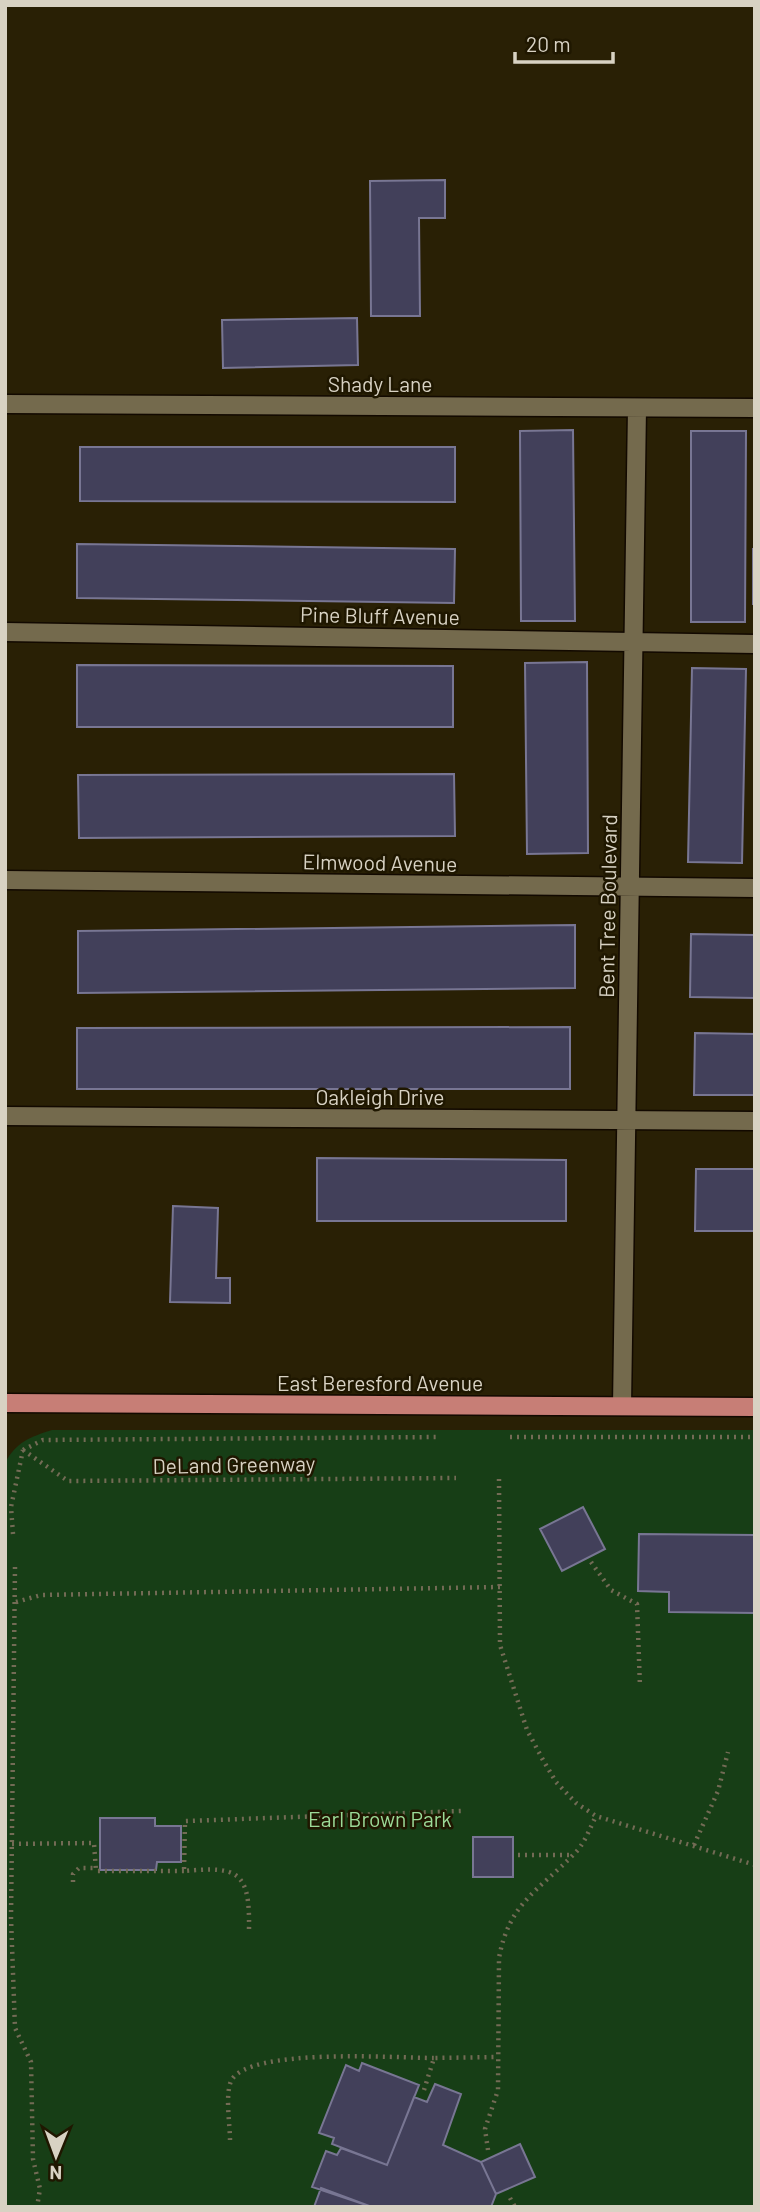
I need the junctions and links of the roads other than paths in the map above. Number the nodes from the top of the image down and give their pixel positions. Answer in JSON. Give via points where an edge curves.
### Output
{"nodes":[{"id":1,"x":5,"y":404,"type":"edge"},
{"id":2,"x":638,"y":408,"type":"junction"},
{"id":3,"x":755,"y":408,"type":"edge"},
{"id":4,"x":5,"y":632,"type":"edge"},
{"id":5,"x":634,"y":642,"type":"junction"},
{"id":6,"x":755,"y":644,"type":"edge"},
{"id":7,"x":5,"y":880,"type":"edge"},
{"id":8,"x":630,"y":887,"type":"junction"},
{"id":9,"x":755,"y":888,"type":"edge"},
{"id":10,"x":5,"y":1116,"type":"edge"},
{"id":11,"x":626,"y":1120,"type":"junction"},
{"id":12,"x":755,"y":1121,"type":"edge"},
{"id":13,"x":5,"y":1403,"type":"edge"},
{"id":14,"x":622,"y":1406,"type":"junction"},
{"id":15,"x":755,"y":1407,"type":"edge"}],
"edges":[{"from":1,"to":2,"type":"street","name":"Shady Lane"},
{"from":2,"to":3,"type":"street","name":"Shady Lane"},
{"from":2,"to":5,"type":"street","name":"Bent Tree Boulevard"},
{"from":4,"to":5,"type":"street","name":"Pine Bluff Avenue"},
{"from":5,"to":6,"type":"street","name":"Pine Bluff Avenue"},
{"from":5,"to":8,"type":"street","name":"Bent Tree Boulevard"},
{"from":7,"to":8,"type":"street","name":"Elmwood Avenue"},
{"from":8,"to":9,"type":"street","name":"Elmwood Avenue"},
{"from":8,"to":11,"type":"street","name":"Bent Tree Boulevard"},
{"from":10,"to":11,"type":"street","name":"Oakleigh Drive"},
{"from":11,"to":12,"type":"street","name":"Oakleigh Drive"},
{"from":11,"to":14,"type":"street","name":"Bent Tree Boulevard"},
{"from":13,"to":14,"type":"main road","name":"East Beresford Avenue"},
{"from":14,"to":15,"type":"main road","name":"East Beresford Avenue"}]}
